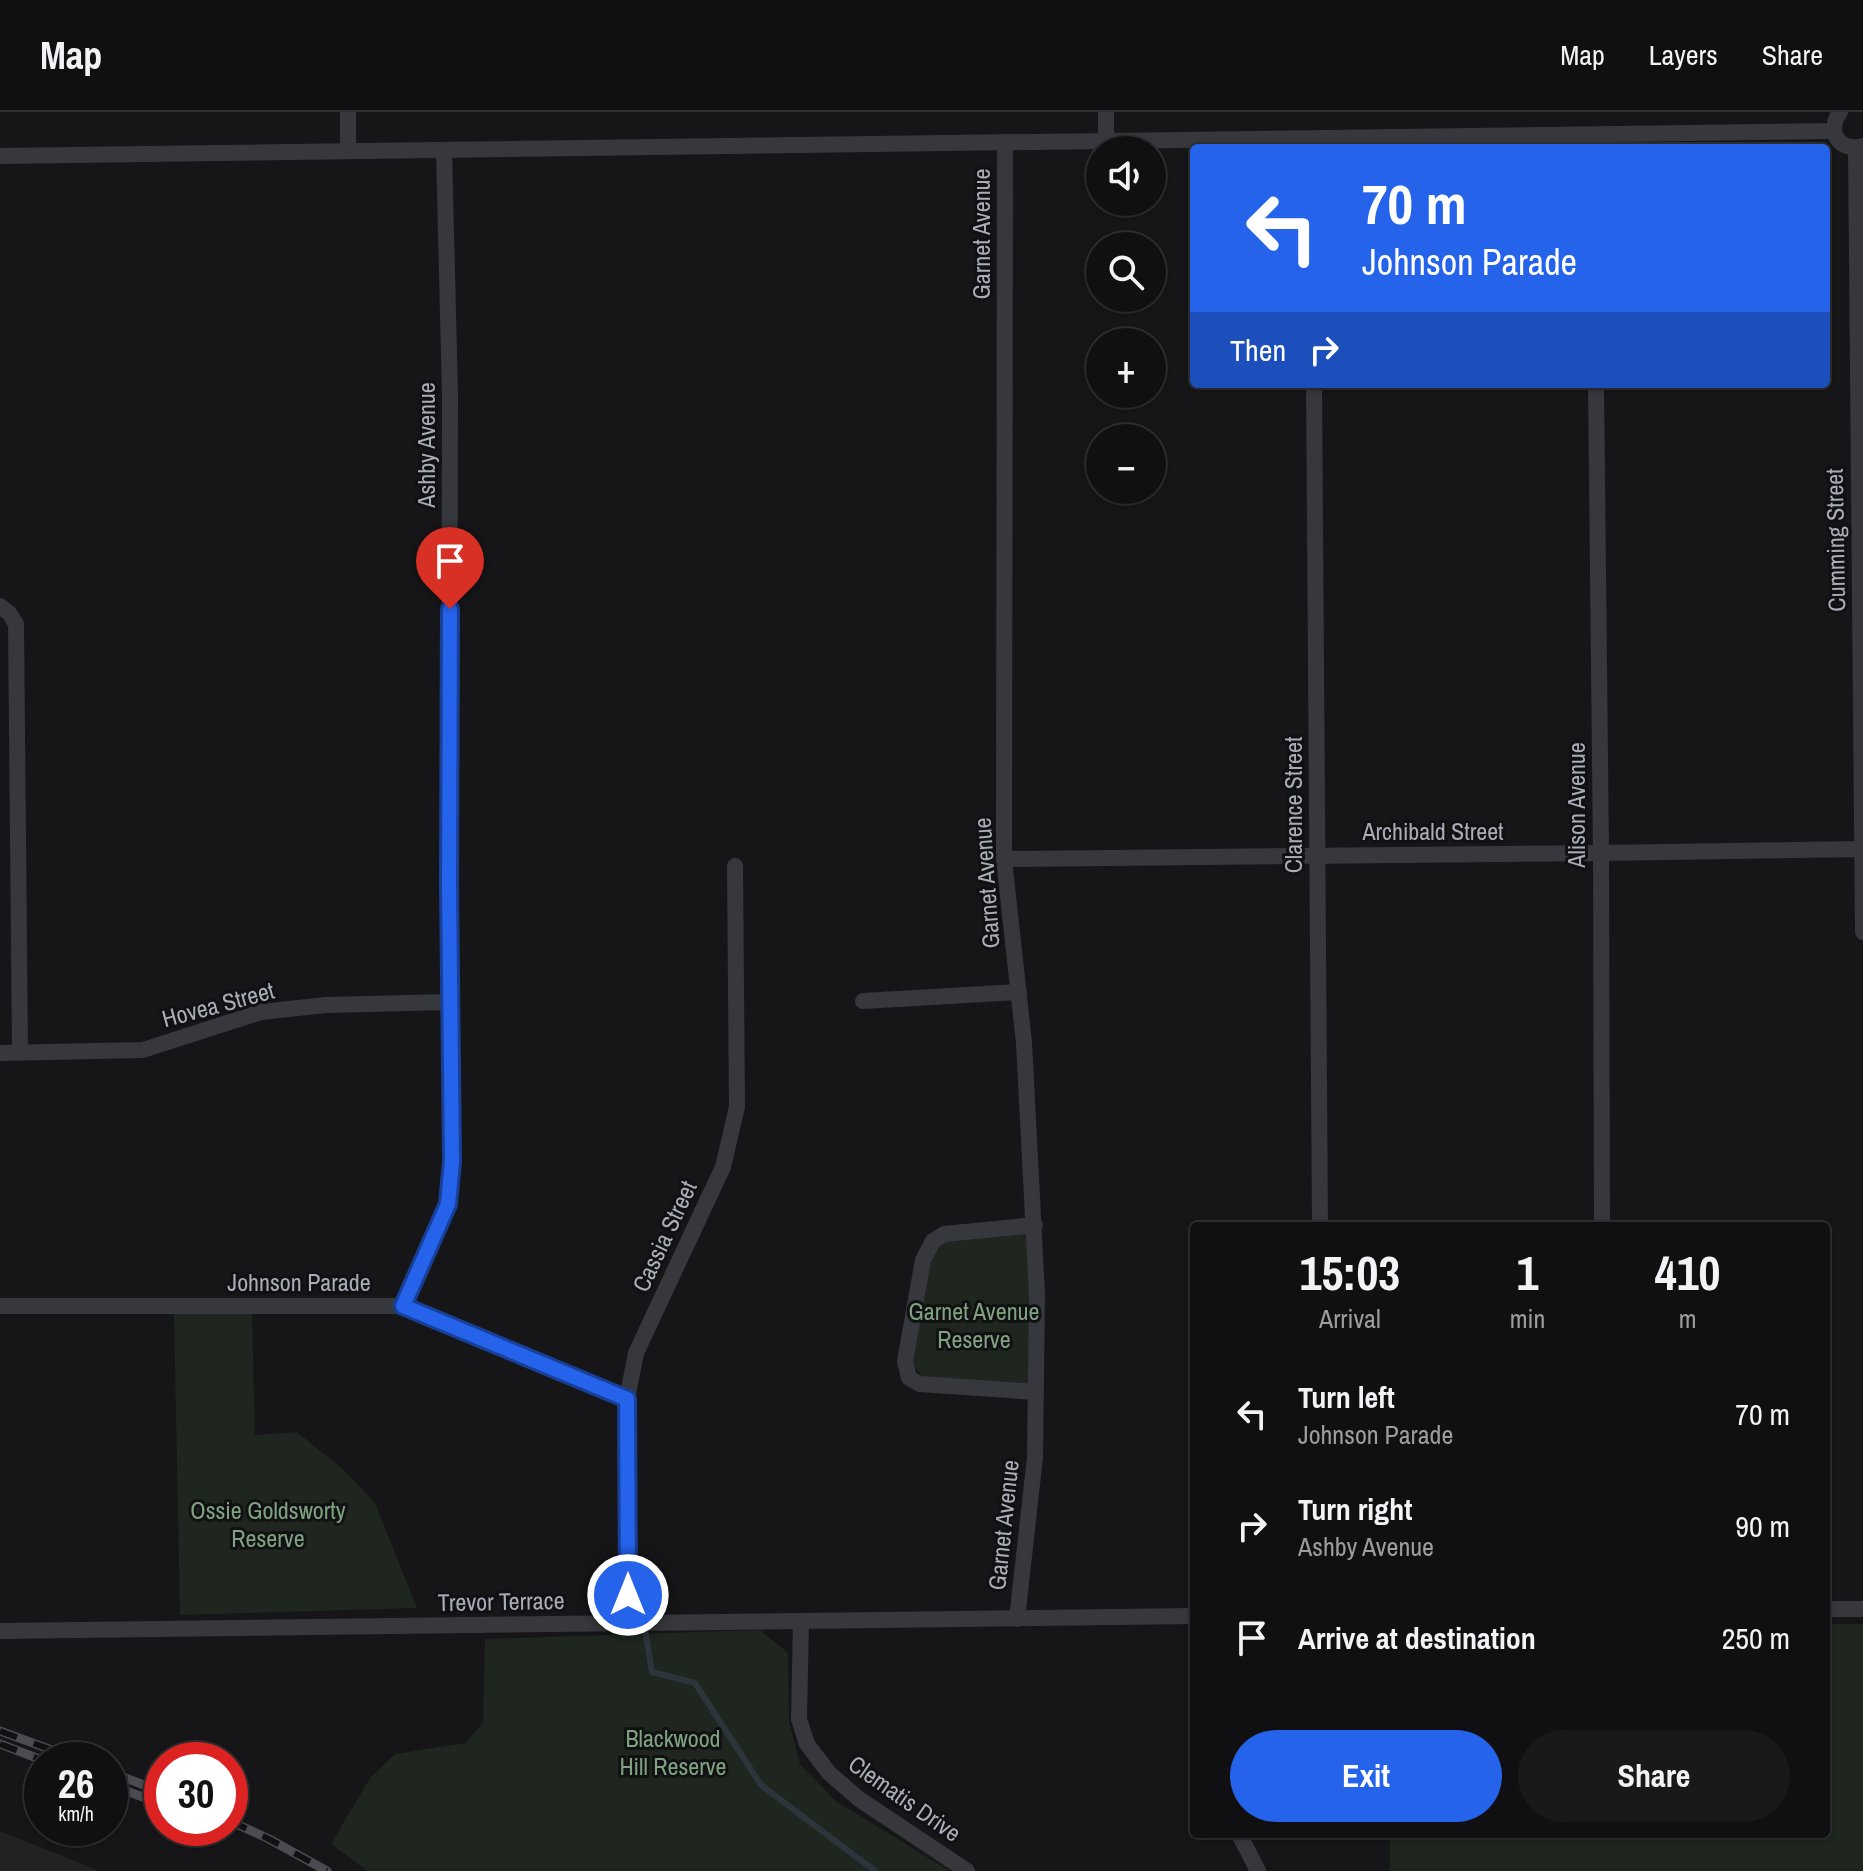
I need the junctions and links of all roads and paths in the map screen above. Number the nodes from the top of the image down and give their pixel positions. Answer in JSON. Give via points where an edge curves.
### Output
{"nodes":[{"id":1,"x":348,"y":112,"type":"edge"},
{"id":2,"x":1106,"y":112,"type":"edge"},
{"id":3,"x":1840,"y":112,"type":"edge"},
{"id":4,"x":1834,"y":131,"type":"junction"},
{"id":5,"x":1106,"y":136,"type":"edge"},
{"id":6,"x":1086,"y":141,"type":"edge"},
{"id":7,"x":1594,"y":141,"type":"edge"},
{"id":8,"x":1005,"y":142,"type":"junction"},
{"id":9,"x":1166,"y":142,"type":"edge"},
{"id":10,"x":1312,"y":143,"type":"edge"},
{"id":11,"x":1860,"y":147,"type":"edge"},
{"id":12,"x":444,"y":150,"type":"junction"},
{"id":13,"x":348,"y":151,"type":"junction"},
{"id":14,"x":0,"y":156,"type":"edge"},
{"id":15,"x":1314,"y":388,"type":"edge"},
{"id":16,"x":1596,"y":388,"type":"edge"},
{"id":17,"x":0,"y":606,"type":"edge"},
{"id":18,"x":1862,"y":849,"type":"edge"},
{"id":19,"x":1601,"y":853,"type":"junction"},
{"id":20,"x":1317,"y":855,"type":"junction"},
{"id":21,"x":1004,"y":859,"type":"junction"},
{"id":22,"x":735,"y":866,"type":"dead end"},
{"id":23,"x":1863,"y":932,"type":"edge"},
{"id":24,"x":1019,"y":992,"type":"junction"},
{"id":25,"x":863,"y":1001,"type":"dead end"},
{"id":26,"x":450,"y":1002,"type":"junction"},
{"id":27,"x":20,"y":1052,"type":"junction"},
{"id":28,"x":0,"y":1053,"type":"edge"},
{"id":29,"x":1320,"y":1222,"type":"edge"},
{"id":30,"x":1602,"y":1222,"type":"edge"},
{"id":31,"x":1035,"y":1225,"type":"junction"},
{"id":32,"x":0,"y":1306,"type":"edge"},
{"id":33,"x":403,"y":1306,"type":"junction"},
{"id":34,"x":1036,"y":1392,"type":"junction"},
{"id":35,"x":627,"y":1399,"type":"junction"},
{"id":36,"x":1830,"y":1609,"type":"edge"},
{"id":37,"x":1863,"y":1609,"type":"edge"},
{"id":38,"x":1190,"y":1616,"type":"edge"},
{"id":39,"x":1017,"y":1619,"type":"junction"},
{"id":40,"x":801,"y":1621,"type":"junction"},
{"id":41,"x":628,"y":1624,"type":"junction"},
{"id":42,"x":0,"y":1631,"type":"edge"},
{"id":43,"x":1241,"y":1838,"type":"edge"},
{"id":44,"x":967,"y":1871,"type":"edge"},
{"id":45,"x":1258,"y":1871,"type":"edge"}],
"edges":[{"from":1,"to":13,"type":"street"},
{"from":2,"to":5,"type":"street"},
{"from":3,"to":4,"type":"street"},
{"from":4,"to":7,"type":"street"},
{"from":4,"to":11,"type":"street","via":[[1840,142]]},
{"from":6,"to":8,"type":"street"},
{"from":7,"to":10,"type":"street"},
{"from":8,"to":12,"type":"street"},
{"from":8,"to":21,"type":"street","name":"Garnet Avenue"},
{"from":9,"to":10,"type":"street"},
{"from":11,"to":18,"type":"street","name":"Cumming Street"},
{"from":12,"to":13,"type":"street"},
{"from":12,"to":26,"type":"street","name":"Ashby Avenue","via":[[450,395]]},
{"from":13,"to":14,"type":"street"},
{"from":15,"to":20,"type":"street","name":"Clarence Street"},
{"from":16,"to":19,"type":"street","name":"Alison Avenue"},
{"from":17,"to":27,"type":"street","via":[[16,624]]},
{"from":18,"to":19,"type":"street","name":"Archibald Street"},
{"from":18,"to":23,"type":"street","name":"Cumming Street"},
{"from":19,"to":20,"type":"street","name":"Archibald Street"},
{"from":19,"to":30,"type":"street","name":"Alison Avenue"},
{"from":20,"to":21,"type":"street","name":"Archibald Street"},
{"from":20,"to":29,"type":"street","name":"Clarence Street"},
{"from":21,"to":24,"type":"street","name":"Garnet Avenue"},
{"from":22,"to":35,"type":"street","name":"Cassia Street","via":[[737,1107],[723,1167],[636,1353]]},
{"from":24,"to":25,"type":"street"},
{"from":24,"to":31,"type":"street","name":"Garnet Avenue"},
{"from":26,"to":27,"type":"street","name":"Hovea Street","via":[[261,1012],[143,1050]]},
{"from":26,"to":33,"type":"street","name":"Ashby Avenue","via":[[448,1204]]},
{"from":27,"to":28,"type":"street","name":"Hovea Street"},
{"from":31,"to":34,"type":"street","name":"Garnet Avenue"},
{"from":31,"to":34,"type":"street","via":[[944,1234],[933,1241],[923,1260],[905,1361],[909,1378],[920,1384]]},
{"from":32,"to":33,"type":"street","name":"Johnson Parade"},
{"from":33,"to":35,"type":"street","name":"Johnson Parade"},
{"from":34,"to":39,"type":"street","name":"Garnet Avenue","via":[[1035,1457]]},
{"from":35,"to":41,"type":"street","name":"Cassia Street"},
{"from":36,"to":37,"type":"street"},
{"from":38,"to":39,"type":"street","name":"Trevor Terrace"},
{"from":39,"to":40,"type":"street","name":"Trevor Terrace"},
{"from":40,"to":41,"type":"street","name":"Trevor Terrace"},
{"from":40,"to":44,"type":"street","name":"Clematis Drive","via":[[799,1719],[807,1744],[859,1799]]},
{"from":41,"to":42,"type":"street","name":"Trevor Terrace"},
{"from":43,"to":45,"type":"street"}]}
